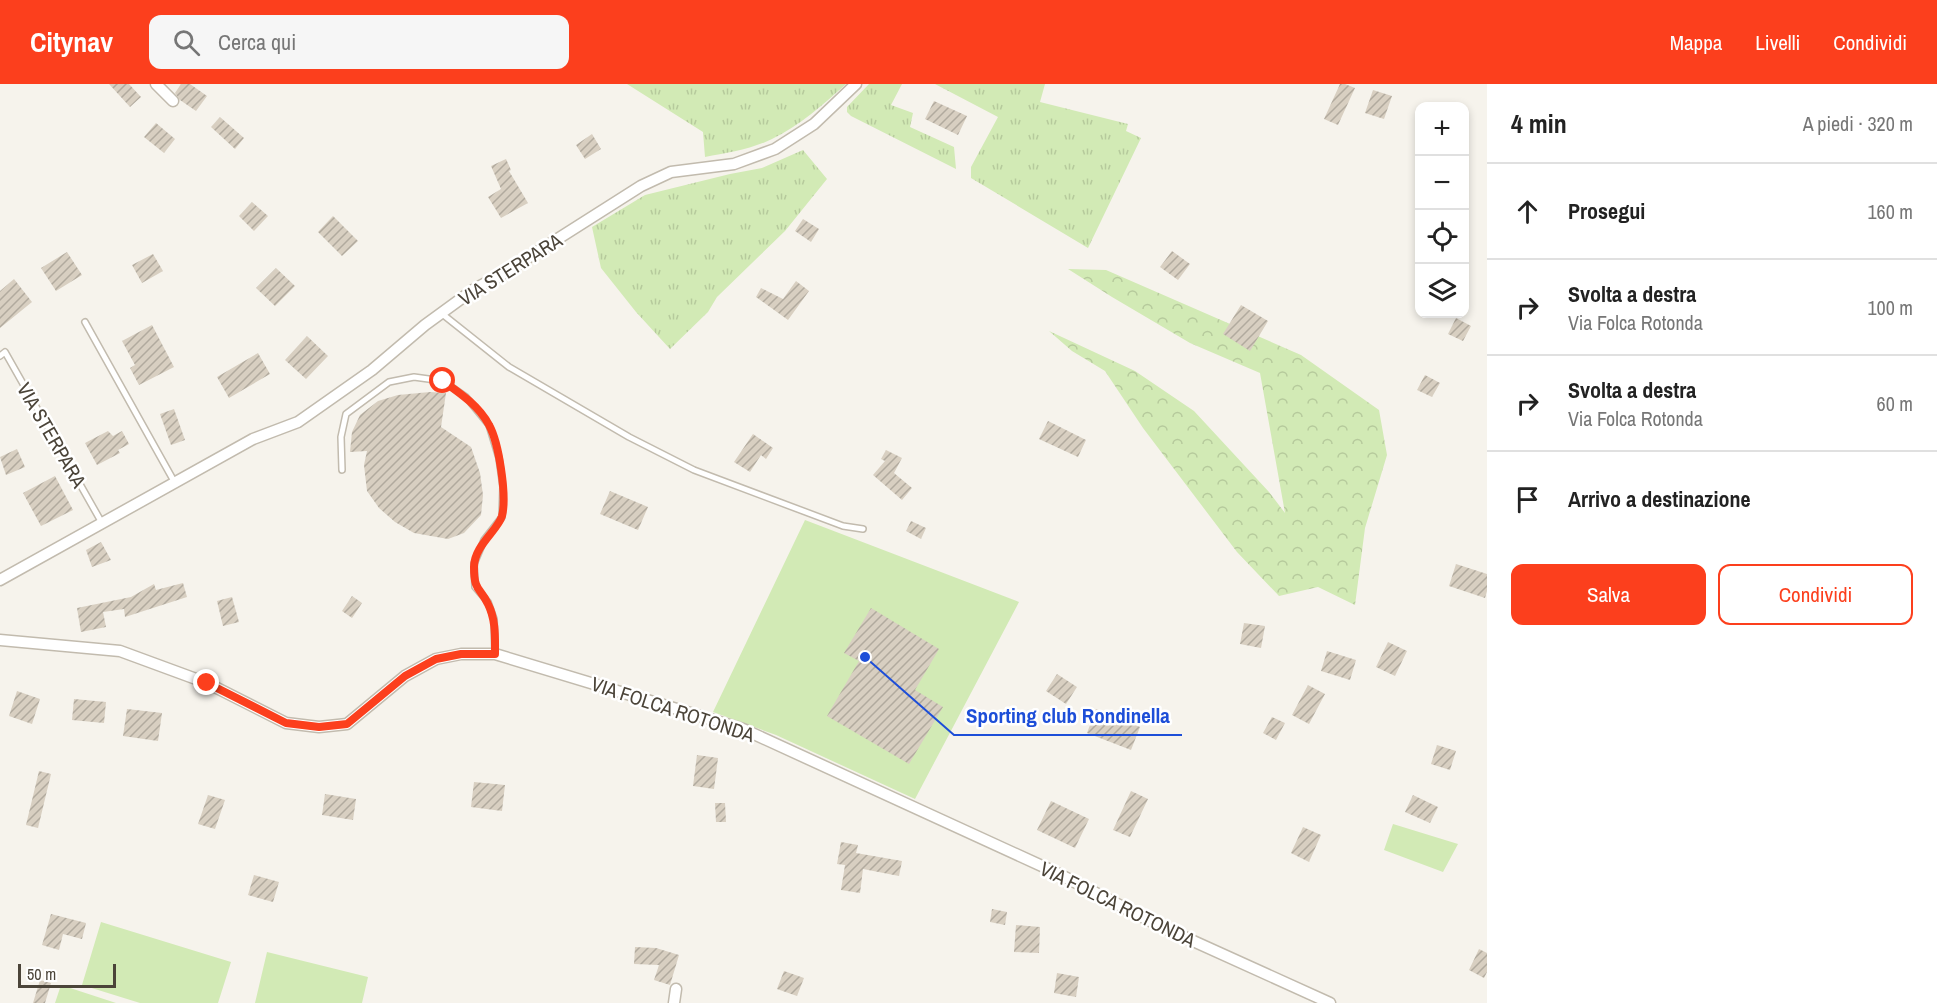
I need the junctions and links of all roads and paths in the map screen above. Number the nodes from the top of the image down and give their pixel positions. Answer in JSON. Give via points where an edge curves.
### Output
{"nodes":[{"id":1,"x":156,"y":84,"type":"edge"},
{"id":2,"x":856,"y":84,"type":"edge"},
{"id":3,"x":173,"y":101,"type":"dead end"},
{"id":4,"x":440,"y":312,"type":"junction"},
{"id":5,"x":85,"y":322,"type":"dead end"},
{"id":6,"x":0,"y":356,"type":"edge"},
{"id":7,"x":342,"y":470,"type":"dead end"},
{"id":8,"x":175,"y":483,"type":"junction"},
{"id":9,"x":102,"y":523,"type":"junction"},
{"id":10,"x":863,"y":529,"type":"dead end"},
{"id":11,"x":0,"y":580,"type":"edge"},
{"id":12,"x":0,"y":640,"type":"edge"},
{"id":13,"x":495,"y":654,"type":"junction"},
{"id":14,"x":676,"y":989,"type":"dead end"},
{"id":15,"x":675,"y":1003,"type":"edge"},
{"id":16,"x":1330,"y":1003,"type":"edge"}],
"edges":[{"from":1,"to":3,"type":"street"},
{"from":2,"to":4,"type":"street","name":"VIA STERPARA","via":[[814,124],[775,149],[734,164],[671,172],[641,186]]},
{"from":4,"to":8,"type":"street","name":"VIA STERPARA","via":[[372,370],[298,422],[254,439]]},
{"from":4,"to":10,"type":"lane","via":[[509,367],[629,437],[694,470],[843,526]]},
{"from":5,"to":8,"type":"lane"},
{"from":6,"to":9,"type":"lane","name":"VIA STERPARA","via":[[5,352]]},
{"from":7,"to":13,"type":"lane","via":[[341,437],[346,414],[389,382],[414,376],[443,381],[466,397],[489,425],[503,487],[502,517],[484,540],[474,564],[475,587],[488,602],[494,619]]},
{"from":8,"to":9,"type":"street","name":"VIA STERPARA"},
{"from":9,"to":11,"type":"street","name":"VIA STERPARA"},
{"from":12,"to":13,"type":"street","name":"VIA FOLCA ROTONDA","via":[[120,651],[207,683],[286,723],[319,727],[347,724],[405,676],[436,659]]},
{"from":13,"to":16,"type":"street","name":"VIA FOLCA ROTONDA","via":[[743,729]]},
{"from":14,"to":15,"type":"street"}]}
